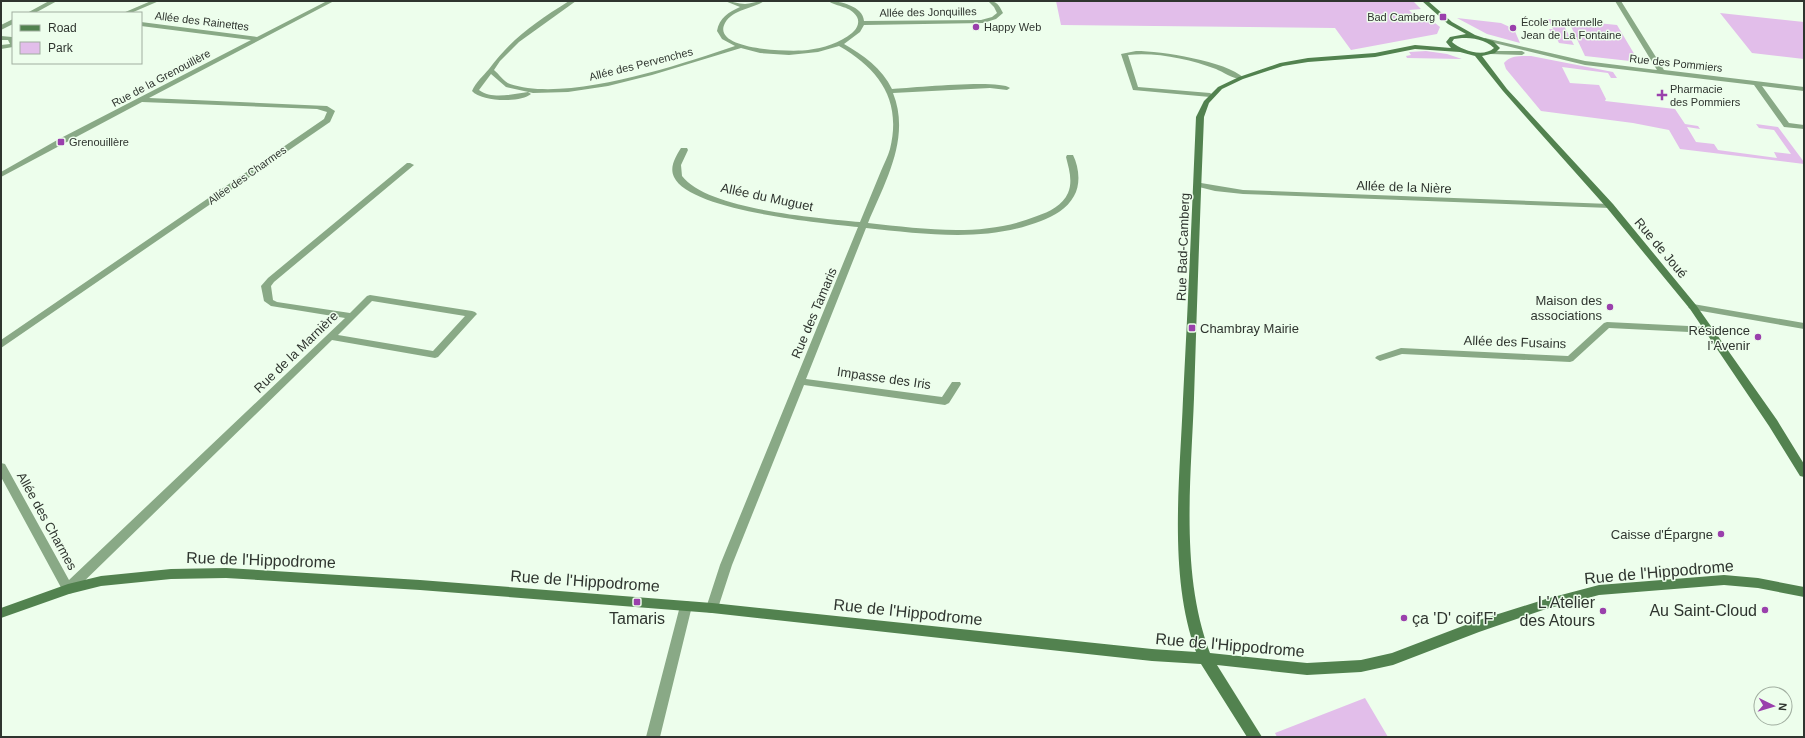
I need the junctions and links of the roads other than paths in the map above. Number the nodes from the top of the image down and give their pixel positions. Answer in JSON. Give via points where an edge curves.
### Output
{"nodes":[{"id":1,"x":54,"y":1,"type":"edge"},
{"id":2,"x":156,"y":1,"type":"edge"},
{"id":3,"x":331,"y":1,"type":"edge"},
{"id":4,"x":573,"y":1,"type":"edge"},
{"id":5,"x":728,"y":1,"type":"edge"},
{"id":6,"x":761,"y":1,"type":"edge"},
{"id":7,"x":832,"y":1,"type":"edge"},
{"id":8,"x":991,"y":1,"type":"edge"},
{"id":9,"x":1424,"y":1,"type":"edge"},
{"id":10,"x":1618,"y":1,"type":"edge"},
{"id":11,"x":744,"y":6,"type":"junction"},
{"id":12,"x":32,"y":12,"type":"edge"},
{"id":13,"x":128,"y":12,"type":"edge"},
{"id":14,"x":12,"y":22,"type":"edge"},
{"id":15,"x":862,"y":23,"type":"junction"},
{"id":16,"x":142,"y":24,"type":"edge"},
{"id":17,"x":1450,"y":24,"type":"junction"},
{"id":18,"x":1,"y":28,"type":"edge"},
{"id":19,"x":1476,"y":37,"type":"junction"},
{"id":20,"x":1,"y":38,"type":"edge"},
{"id":21,"x":260,"y":38,"type":"junction"},
{"id":22,"x":1452,"y":38,"type":"junction"},
{"id":23,"x":1485,"y":40,"type":"junction"},
{"id":24,"x":12,"y":43,"type":"edge"},
{"id":25,"x":840,"y":44,"type":"junction"},
{"id":26,"x":12,"y":45,"type":"edge"},
{"id":27,"x":740,"y":46,"type":"junction"},
{"id":28,"x":1,"y":47,"type":"edge"},
{"id":29,"x":1460,"y":50,"type":"junction"},
{"id":30,"x":1492,"y":53,"type":"junction"},
{"id":31,"x":1478,"y":54,"type":"junction"},
{"id":32,"x":1546,"y":54,"type":"junction"},
{"id":33,"x":491,"y":70,"type":"junction"},
{"id":34,"x":1662,"y":73,"type":"junction"},
{"id":35,"x":1241,"y":78,"type":"junction"},
{"id":36,"x":1756,"y":83,"type":"junction"},
{"id":37,"x":1007,"y":88,"type":"dead end"},
{"id":38,"x":1804,"y":89,"type":"edge"},
{"id":39,"x":544,"y":91,"type":"junction"},
{"id":40,"x":890,"y":91,"type":"junction"},
{"id":41,"x":1210,"y":95,"type":"junction"},
{"id":42,"x":141,"y":100,"type":"junction"},
{"id":43,"x":1804,"y":127,"type":"edge"},
{"id":44,"x":684,"y":150,"type":"dead end"},
{"id":45,"x":1070,"y":157,"type":"dead end"},
{"id":46,"x":410,"y":165,"type":"dead end"},
{"id":47,"x":1,"y":175,"type":"edge"},
{"id":48,"x":1198,"y":184,"type":"junction"},
{"id":49,"x":1610,"y":206,"type":"junction"},
{"id":50,"x":863,"y":225,"type":"junction"},
{"id":51,"x":1693,"y":307,"type":"junction"},
{"id":52,"x":352,"y":316,"type":"junction"},
{"id":53,"x":1804,"y":326,"type":"edge"},
{"id":54,"x":1709,"y":330,"type":"junction"},
{"id":55,"x":330,"y":337,"type":"junction"},
{"id":56,"x":1,"y":345,"type":"edge"},
{"id":57,"x":1380,"y":358,"type":"dead end"},
{"id":58,"x":800,"y":381,"type":"junction"},
{"id":59,"x":956,"y":384,"type":"dead end"},
{"id":60,"x":1,"y":467,"type":"edge"},
{"id":61,"x":1804,"y":473,"type":"edge"},
{"id":62,"x":68,"y":589,"type":"junction"},
{"id":63,"x":1804,"y":592,"type":"edge"},
{"id":64,"x":686,"y":606,"type":"junction"},
{"id":65,"x":712,"y":608,"type":"junction"},
{"id":66,"x":1,"y":613,"type":"edge"},
{"id":67,"x":1205,"y":658,"type":"junction"},
{"id":68,"x":653,"y":737,"type":"edge"},
{"id":69,"x":1255,"y":737,"type":"edge"}],
"edges":[{"from":1,"to":12,"type":"street"},
{"from":2,"to":13,"type":"street"},
{"from":3,"to":21,"type":"street","name":"Rue de la Grenouillère"},
{"from":4,"to":33,"type":"street","via":[[527,33],[507,50]]},
{"from":5,"to":11,"type":"street"},
{"from":6,"to":11,"type":"street"},
{"from":7,"to":15,"type":"street","via":[[852,8],[860,15]]},
{"from":8,"to":15,"type":"street","name":"Allée des Jonquilles","via":[[1000,13],[981,22]]},
{"from":9,"to":17,"type":"street"},
{"from":10,"to":34,"type":"street"},
{"from":11,"to":27,"type":"street","via":[[724,18],[720,26],[722,34],[730,42]]},
{"from":14,"to":18,"type":"street"},
{"from":15,"to":25,"type":"street","via":[[854,37]]},
{"from":16,"to":21,"type":"street","name":"Allée des Rainettes"},
{"from":17,"to":19,"type":"street"},
{"from":17,"to":22,"type":"street"},
{"from":19,"to":22,"type":"street"},
{"from":19,"to":23,"type":"street"},
{"from":20,"to":24,"type":"street","via":[[10,38]]},
{"from":21,"to":42,"type":"street","name":"Rue de la Grenouillère"},
{"from":22,"to":29,"type":"street","via":[[1448,42]]},
{"from":23,"to":30,"type":"street","via":[[1495,46],[1496,51]]},
{"from":23,"to":32,"type":"street","name":"Rue des Pommiers"},
{"from":25,"to":27,"type":"street","via":[[783,54]]},
{"from":25,"to":40,"type":"street","name":"Rue des Tamaris","via":[[870,63]]},
{"from":26,"to":28,"type":"street"},
{"from":27,"to":39,"type":"street","name":"Allée des Pervenches","via":[[696,61],[618,81]]},
{"from":29,"to":31,"type":"street"},
{"from":29,"to":35,"type":"street","via":[[1415,47],[1375,55],[1299,61],[1271,67]]},
{"from":30,"to":31,"type":"street"},
{"from":30,"to":32,"type":"street","name":"Rue des Pommiers"},
{"from":31,"to":49,"type":"street","name":"Rue de Joué","via":[[1505,90]]},
{"from":32,"to":34,"type":"street","name":"Rue des Pommiers","via":[[1586,63]]},
{"from":33,"to":39,"type":"street","name":"Allée des Pervenches","via":[[506,85]]},
{"from":33,"to":39,"type":"street","via":[[478,85],[475,91],[479,94],[496,98]]},
{"from":34,"to":36,"type":"street","name":"Rue des Pommiers"},
{"from":35,"to":41,"type":"street"},
{"from":35,"to":41,"type":"street","via":[[1217,66],[1163,55],[1124,54],[1135,89]]},
{"from":36,"to":38,"type":"street","name":"Rue des Pommiers"},
{"from":36,"to":43,"type":"street","via":[[1787,125]]},
{"from":37,"to":40,"type":"street","via":[[990,86]]},
{"from":40,"to":50,"type":"street","name":"Rue des Tamaris","via":[[895,105],[897,130],[894,149]]},
{"from":41,"to":48,"type":"street","name":"Rue Bad-Camberg","via":[[1202,107],[1200,117]]},
{"from":42,"to":47,"type":"street","name":"Rue de la Grenouillère"},
{"from":42,"to":56,"type":"street","name":"Allée des Charmes","via":[[317,106],[327,108],[331,114],[327,120]]},
{"from":44,"to":50,"type":"street","name":"Allée du Muguet","via":[[676,172],[679,180],[706,196],[780,215]]},
{"from":45,"to":50,"type":"street","name":"Allée du Muguet","via":[[1075,178],[1070,199],[1052,214],[1030,223],[997,230],[956,232]]},
{"from":46,"to":52,"type":"street","name":"Rue de la Marnière","via":[[266,286],[269,301],[274,304]]},
{"from":48,"to":49,"type":"street","name":"Allée de la Nière","via":[[1243,192]]},
{"from":48,"to":67,"type":"street","name":"Rue Bad-Camberg","via":[[1186,429],[1184,532],[1188,584],[1198,639]]},
{"from":49,"to":51,"type":"street","name":"Rue de Joué"},
{"from":50,"to":58,"type":"street","name":"Rue des Tamaris"},
{"from":51,"to":53,"type":"street"},
{"from":51,"to":54,"type":"street","name":"Rue de Joué"},
{"from":52,"to":55,"type":"street","name":"Rue de la Marnière"},
{"from":52,"to":55,"type":"street","via":[[370,298],[472,314],[435,355]]},
{"from":54,"to":57,"type":"street","name":"Allée des Fusains","via":[[1607,325],[1570,359],[1401,351]]},
{"from":54,"to":61,"type":"street","name":"Rue de Joué"},
{"from":55,"to":62,"type":"street","name":"Rue de la Marnière"},
{"from":58,"to":59,"type":"street","name":"Impasse des Iris","via":[[945,401]]},
{"from":58,"to":65,"type":"street","name":"Rue des Tamaris","via":[[726,565]]},
{"from":60,"to":62,"type":"street","name":"Allée des Charmes"},
{"from":62,"to":64,"type":"street","name":"Rue de l'Hippodrome","via":[[133,576],[226,573]]},
{"from":62,"to":66,"type":"street","name":"Rue de l'Hippodrome"},
{"from":63,"to":67,"type":"street","name":"Rue de l'Hippodrome","via":[[1758,583],[1724,580],[1599,590],[1546,604],[1393,658],[1361,666],[1307,670]]},
{"from":64,"to":65,"type":"street","name":"Rue de l'Hippodrome"},
{"from":64,"to":68,"type":"street"},
{"from":65,"to":67,"type":"street","name":"Rue de l'Hippodrome","via":[[1152,655]]},
{"from":67,"to":69,"type":"street","name":"Rue Bad-Camberg"}]}
